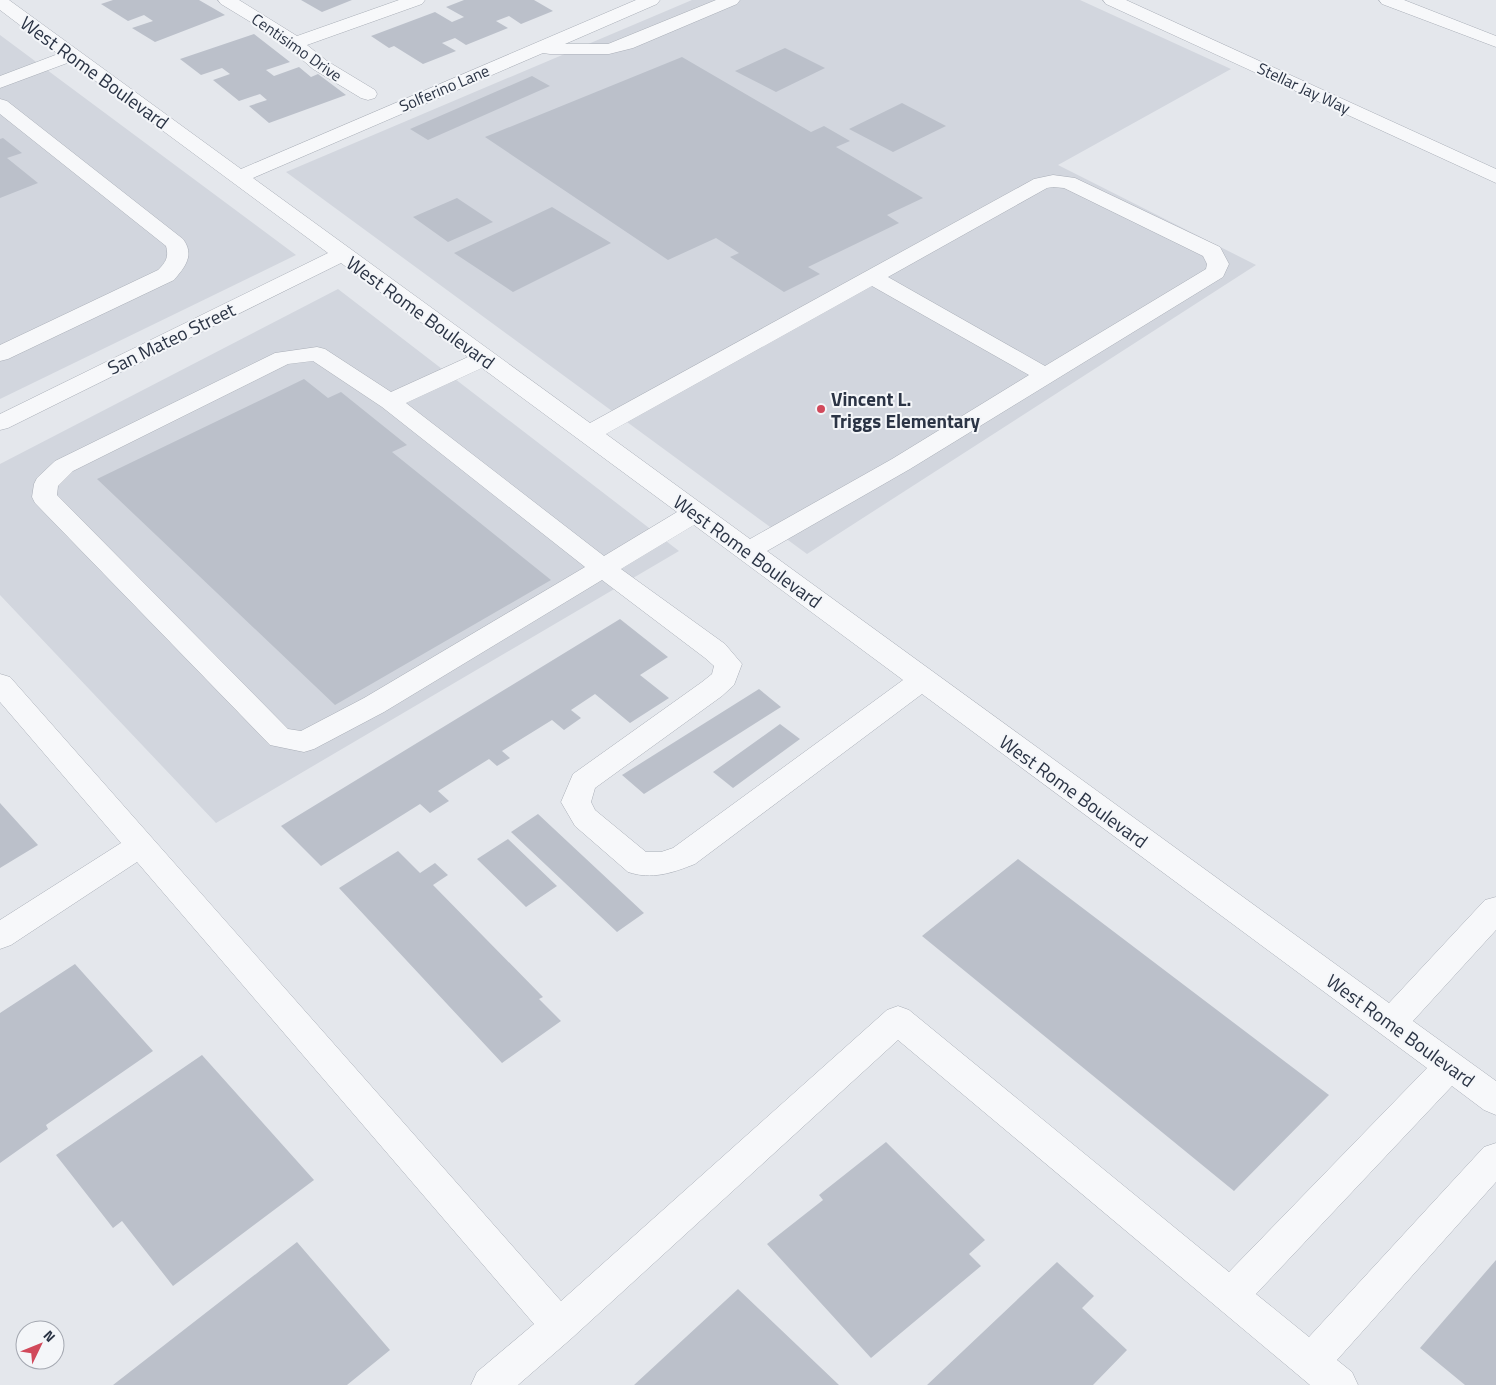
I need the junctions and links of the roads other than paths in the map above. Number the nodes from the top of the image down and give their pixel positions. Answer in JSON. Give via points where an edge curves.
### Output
{"nodes":[{"id":1,"x":227,"y":0,"type":"edge"},
{"id":2,"x":416,"y":0,"type":"edge"},
{"id":3,"x":651,"y":0,"type":"edge"},
{"id":4,"x":731,"y":0,"type":"edge"},
{"id":5,"x":1112,"y":0,"type":"edge"},
{"id":6,"x":1388,"y":0,"type":"edge"},
{"id":7,"x":0,"y":2,"type":"edge"},
{"id":8,"x":1496,"y":42,"type":"edge"},
{"id":9,"x":293,"y":44,"type":"junction"},
{"id":10,"x":537,"y":49,"type":"junction"},
{"id":11,"x":72,"y":56,"type":"junction"},
{"id":12,"x":0,"y":82,"type":"edge"},
{"id":13,"x":368,"y":94,"type":"dead end"},
{"id":14,"x":0,"y":104,"type":"edge"},
{"id":15,"x":238,"y":177,"type":"junction"},
{"id":16,"x":1496,"y":177,"type":"edge"},
{"id":17,"x":343,"y":254,"type":"junction"},
{"id":18,"x":872,"y":277,"type":"junction"},
{"id":19,"x":0,"y":354,"type":"edge"},
{"id":20,"x":485,"y":358,"type":"junction"},
{"id":21,"x":1047,"y":376,"type":"junction"},
{"id":22,"x":390,"y":402,"type":"junction"},
{"id":23,"x":0,"y":423,"type":"edge"},
{"id":24,"x":588,"y":434,"type":"junction"},
{"id":25,"x":695,"y":513,"type":"junction"},
{"id":26,"x":748,"y":551,"type":"junction"},
{"id":27,"x":603,"y":568,"type":"junction"},
{"id":28,"x":922,"y":680,"type":"junction"},
{"id":29,"x":0,"y":684,"type":"edge"},
{"id":30,"x":140,"y":845,"type":"junction"},
{"id":31,"x":1496,"y":909,"type":"edge"},
{"id":32,"x":0,"y":936,"type":"edge"},
{"id":33,"x":1391,"y":1023,"type":"junction"},
{"id":34,"x":1450,"y":1066,"type":"junction"},
{"id":35,"x":1496,"y":1100,"type":"edge"},
{"id":36,"x":1496,"y":1158,"type":"edge"},
{"id":37,"x":1231,"y":1296,"type":"junction"},
{"id":38,"x":558,"y":1326,"type":"junction"},
{"id":39,"x":1311,"y":1361,"type":"junction"},
{"id":40,"x":490,"y":1385,"type":"edge"},
{"id":41,"x":1339,"y":1385,"type":"edge"}],
"edges":[{"from":1,"to":9,"type":"street","name":"Centisimo Drive"},
{"from":2,"to":9,"type":"street"},
{"from":3,"to":10,"type":"street","name":"Solferino Lane"},
{"from":4,"to":10,"type":"street","via":[[627,44],[609,48]]},
{"from":5,"to":16,"type":"street","name":"Stellar Jay Way"},
{"from":6,"to":8,"type":"street"},
{"from":7,"to":11,"type":"street","name":"West Rome Boulevard"},
{"from":9,"to":13,"type":"street","name":"Centisimo Drive"},
{"from":10,"to":15,"type":"street","name":"Solferino Lane"},
{"from":11,"to":12,"type":"street"},
{"from":11,"to":15,"type":"street","name":"West Rome Boulevard"},
{"from":14,"to":19,"type":"street","via":[[176,243],[179,254],[178,263],[166,275]]},
{"from":15,"to":17,"type":"street","name":"West Rome Boulevard"},
{"from":17,"to":20,"type":"street","name":"West Rome Boulevard"},
{"from":17,"to":23,"type":"street","name":"San Mateo Street"},
{"from":18,"to":21,"type":"street"},
{"from":18,"to":21,"type":"street","via":[[1041,183],[1053,181],[1068,182],[1212,252],[1218,264],[1215,272]]},
{"from":18,"to":24,"type":"street"},
{"from":20,"to":22,"type":"street"},
{"from":20,"to":24,"type":"street","name":"West Rome Boulevard"},
{"from":21,"to":26,"type":"street"},
{"from":22,"to":27,"type":"street"},
{"from":22,"to":27,"type":"street","via":[[317,354],[283,358],[64,466],[46,484],[44,497],[280,738],[304,742],[374,705]]},
{"from":24,"to":25,"type":"street","name":"West Rome Boulevard"},
{"from":25,"to":26,"type":"street","name":"West Rome Boulevard"},
{"from":25,"to":27,"type":"street"},
{"from":26,"to":28,"type":"street","name":"West Rome Boulevard"},
{"from":27,"to":28,"type":"street","via":[[714,650],[728,664],[724,678],[712,689],[583,782],[576,802],[585,818],[638,864],[662,864],[684,856]]},
{"from":28,"to":33,"type":"street","name":"West Rome Boulevard"},
{"from":29,"to":30,"type":"street"},
{"from":30,"to":32,"type":"street"},
{"from":30,"to":38,"type":"street"},
{"from":31,"to":33,"type":"street"},
{"from":33,"to":34,"type":"street","name":"West Rome Boulevard"},
{"from":34,"to":35,"type":"street","name":"West Rome Boulevard"},
{"from":34,"to":37,"type":"street"},
{"from":36,"to":39,"type":"street"},
{"from":37,"to":38,"type":"street","via":[[898,1020]]},
{"from":37,"to":39,"type":"street"},
{"from":38,"to":40,"type":"street"},
{"from":39,"to":41,"type":"street"}]}
